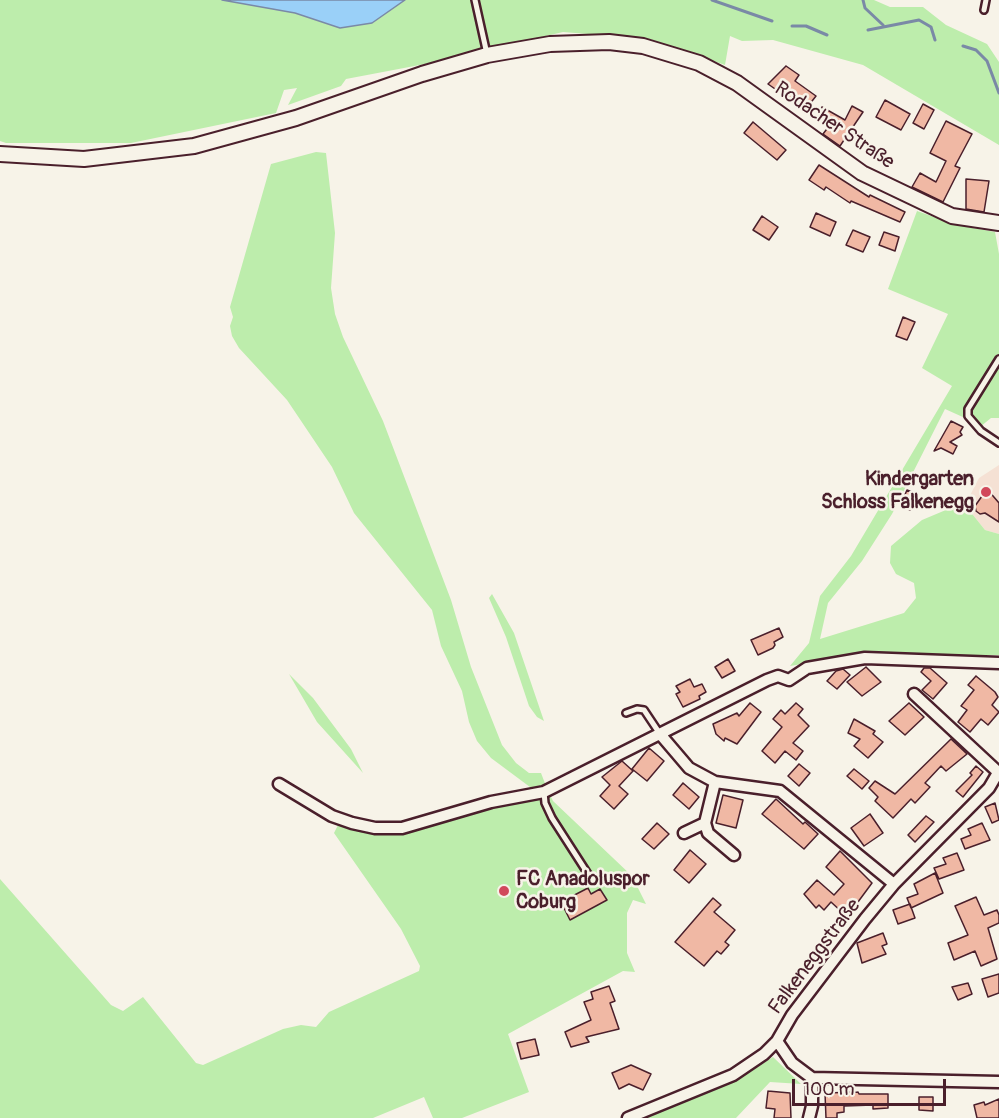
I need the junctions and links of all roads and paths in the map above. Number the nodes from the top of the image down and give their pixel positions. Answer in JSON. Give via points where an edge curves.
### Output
{"nodes":[{"id":1,"x":475,"y":0,"type":"edge"},
{"id":2,"x":986,"y":0,"type":"edge"},
{"id":3,"x":984,"y":10,"type":"dead end"},
{"id":4,"x":487,"y":55,"type":"junction"},
{"id":5,"x":0,"y":154,"type":"edge"},
{"id":6,"x":999,"y":223,"type":"edge"},
{"id":7,"x":999,"y":359,"type":"edge"},
{"id":8,"x":999,"y":443,"type":"edge"},
{"id":9,"x":999,"y":663,"type":"edge"},
{"id":10,"x":914,"y":694,"type":"dead end"},
{"id":11,"x":626,"y":713,"type":"dead end"},
{"id":12,"x":660,"y":734,"type":"junction"},
{"id":13,"x":999,"y":772,"type":"edge"},
{"id":14,"x":715,"y":782,"type":"junction"},
{"id":15,"x":279,"y":784,"type":"dead end"},
{"id":16,"x":994,"y":790,"type":"edge"},
{"id":17,"x":544,"y":792,"type":"junction"},
{"id":18,"x":705,"y":823,"type":"junction"},
{"id":19,"x":684,"y":833,"type":"dead end"},
{"id":20,"x":734,"y":855,"type":"dead end"},
{"id":21,"x":588,"y":874,"type":"dead end"},
{"id":22,"x":894,"y":885,"type":"junction"},
{"id":23,"x":777,"y":1041,"type":"junction"},
{"id":24,"x":812,"y":1078,"type":"junction"},
{"id":25,"x":999,"y":1082,"type":"edge"},
{"id":26,"x":628,"y":1118,"type":"edge"},
{"id":27,"x":808,"y":1118,"type":"edge"}],
"edges":[{"from":1,"to":4,"type":"lane"},
{"from":2,"to":3,"type":"lane"},
{"from":4,"to":5,"type":"street","name":"Rodacher Straße","via":[[296,118],[194,146],[84,159]]},
{"from":4,"to":6,"type":"street","name":"Rodacher Straße","via":[[550,44],[609,42],[670,53],[719,73],[862,173],[952,216]]},
{"from":7,"to":8,"type":"lane","via":[[968,409],[968,416],[981,432]]},
{"from":9,"to":12,"type":"street","via":[[865,658],[807,668],[789,680],[778,676],[767,680]]},
{"from":10,"to":13,"type":"street","name":"Falkeneggstraße"},
{"from":11,"to":12,"type":"lane","via":[[644,710]]},
{"from":12,"to":14,"type":"street","via":[[689,768]]},
{"from":12,"to":17,"type":"street"},
{"from":13,"to":16,"type":"street","name":"Falkeneggstraße"},
{"from":14,"to":18,"type":"street"},
{"from":14,"to":22,"type":"street","via":[[780,791]]},
{"from":15,"to":17,"type":"street","via":[[332,816],[375,828],[402,828],[491,802]]},
{"from":16,"to":22,"type":"street","name":"Falkeneggstraße"},
{"from":17,"to":21,"type":"lane","via":[[552,819]]},
{"from":18,"to":19,"type":"street"},
{"from":18,"to":20,"type":"street","via":[[708,833]]},
{"from":22,"to":23,"type":"street","name":"Falkeneggstraße","via":[[832,960]]},
{"from":23,"to":24,"type":"street","via":[[792,1063]]},
{"from":23,"to":26,"type":"street","name":"Falkeneggstraße","via":[[732,1075]]},
{"from":24,"to":25,"type":"street"},
{"from":24,"to":27,"type":"street"}]}
